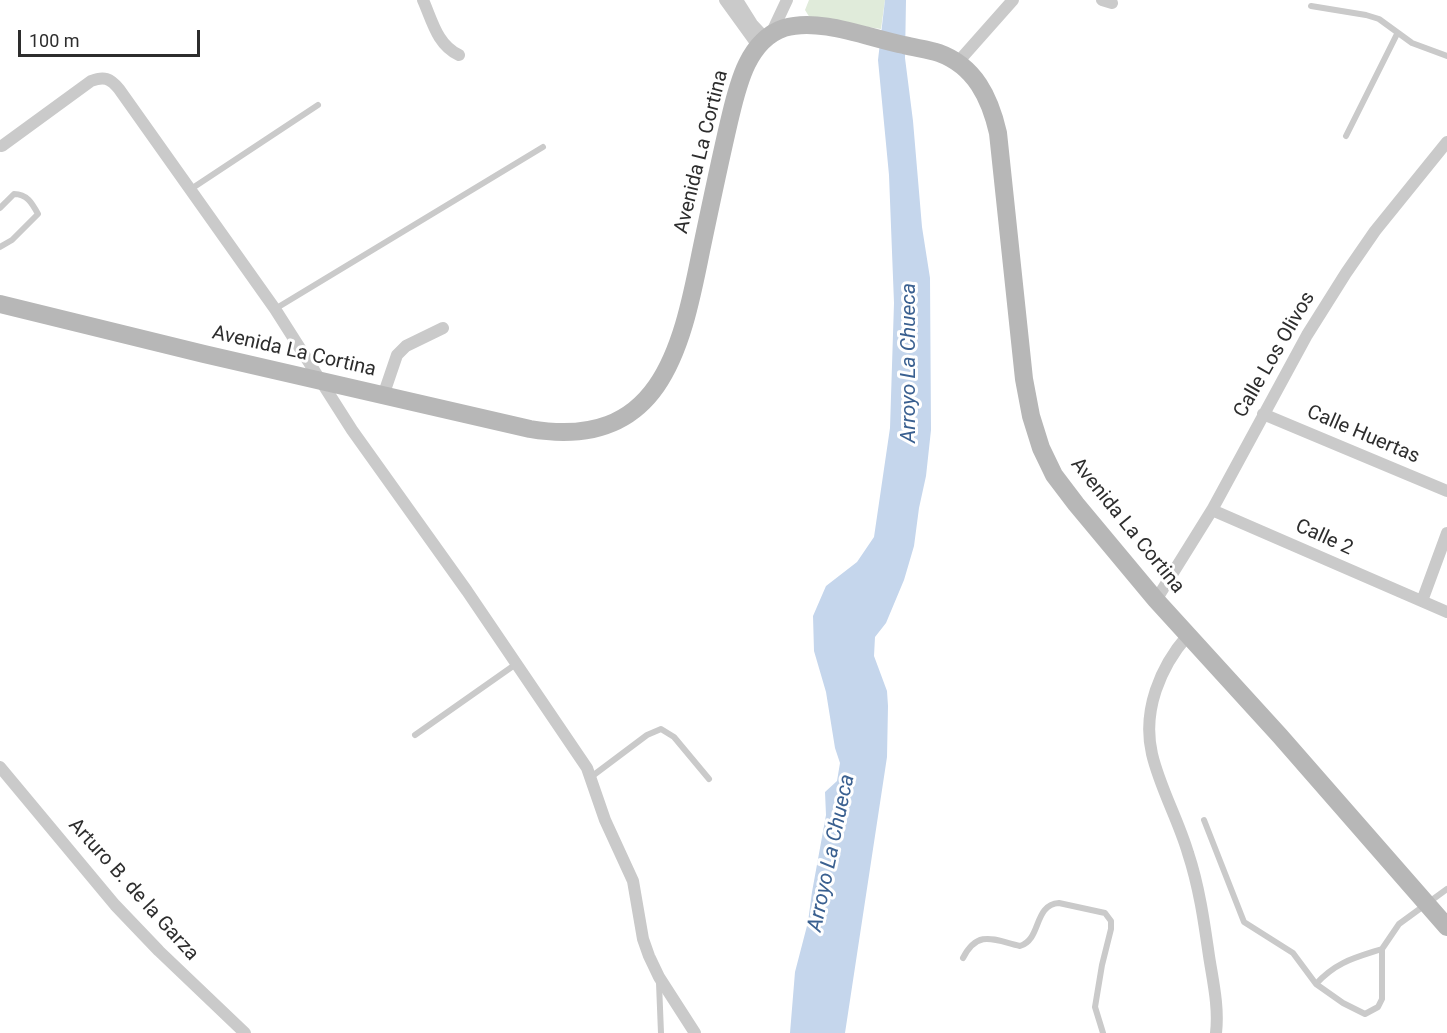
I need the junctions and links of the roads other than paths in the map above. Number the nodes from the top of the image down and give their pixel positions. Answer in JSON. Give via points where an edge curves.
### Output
{"nodes":[{"id":1,"x":423,"y":0,"type":"edge"},
{"id":2,"x":725,"y":0,"type":"edge"},
{"id":3,"x":737,"y":0,"type":"edge"},
{"id":4,"x":787,"y":0,"type":"edge"},
{"id":5,"x":1013,"y":0,"type":"edge"},
{"id":6,"x":1311,"y":6,"type":"dead end"},
{"id":7,"x":1397,"y":34,"type":"junction"},
{"id":8,"x":765,"y":40,"type":"junction"},
{"id":9,"x":459,"y":55,"type":"dead end"},
{"id":10,"x":1447,"y":56,"type":"edge"},
{"id":11,"x":958,"y":62,"type":"junction"},
{"id":12,"x":318,"y":105,"type":"dead end"},
{"id":13,"x":1346,"y":136,"type":"dead end"},
{"id":14,"x":1447,"y":142,"type":"edge"},
{"id":15,"x":2,"y":146,"type":"dead end"},
{"id":16,"x":543,"y":147,"type":"dead end"},
{"id":17,"x":191,"y":189,"type":"junction"},
{"id":18,"x":0,"y":208,"type":"edge"},
{"id":19,"x":0,"y":248,"type":"edge"},
{"id":20,"x":0,"y":303,"type":"edge"},
{"id":21,"x":275,"y":309,"type":"junction"},
{"id":22,"x":443,"y":328,"type":"dead end"},
{"id":23,"x":322,"y":382,"type":"junction"},
{"id":24,"x":383,"y":396,"type":"junction"},
{"id":25,"x":1263,"y":414,"type":"junction"},
{"id":26,"x":1447,"y":491,"type":"edge"},
{"id":27,"x":1212,"y":510,"type":"junction"},
{"id":28,"x":1447,"y":533,"type":"edge"},
{"id":29,"x":1156,"y":600,"type":"junction"},
{"id":30,"x":1422,"y":601,"type":"junction"},
{"id":31,"x":1447,"y":612,"type":"edge"},
{"id":32,"x":1188,"y":635,"type":"junction"},
{"id":33,"x":516,"y":664,"type":"junction"},
{"id":34,"x":415,"y":735,"type":"dead end"},
{"id":35,"x":0,"y":767,"type":"edge"},
{"id":36,"x":591,"y":777,"type":"junction"},
{"id":37,"x":709,"y":779,"type":"dead end"},
{"id":38,"x":1204,"y":820,"type":"dead end"},
{"id":39,"x":1447,"y":889,"type":"edge"},
{"id":40,"x":1427,"y":904,"type":"junction"},
{"id":41,"x":1447,"y":927,"type":"edge"},
{"id":42,"x":1382,"y":949,"type":"junction"},
{"id":43,"x":963,"y":958,"type":"dead end"},
{"id":44,"x":659,"y":977,"type":"junction"},
{"id":45,"x":1316,"y":984,"type":"junction"},
{"id":46,"x":245,"y":1033,"type":"edge"},
{"id":47,"x":662,"y":1033,"type":"edge"},
{"id":48,"x":695,"y":1033,"type":"edge"},
{"id":49,"x":1103,"y":1033,"type":"edge"},
{"id":50,"x":1216,"y":1033,"type":"edge"}],
"edges":[{"from":1,"to":9,"type":"street","via":[[442,41]]},
{"from":2,"to":8,"type":"street"},
{"from":3,"to":8,"type":"street"},
{"from":4,"to":8,"type":"street"},
{"from":5,"to":11,"type":"street"},
{"from":6,"to":7,"type":"lane","via":[[1366,15]]},
{"from":7,"to":10,"type":"lane"},
{"from":7,"to":13,"type":"lane"},
{"from":8,"to":11,"type":"main road","name":"Avenida La Cortina","via":[[784,28],[822,26],[939,53]]},
{"from":8,"to":24,"type":"main road","name":"Avenida La Cortina","via":[[744,69],[738,86],[678,348],[668,370],[641,404],[603,427],[552,433]]},
{"from":11,"to":29,"type":"main road","name":"Avenida La Cortina","via":[[979,83],[993,111],[998,133],[1024,379],[1041,448],[1054,475]]},
{"from":12,"to":17,"type":"lane"},
{"from":14,"to":25,"type":"street","name":"Calle Los Olivos","via":[[1346,273]]},
{"from":15,"to":17,"type":"street","via":[[81,86],[105,78],[113,81]]},
{"from":16,"to":21,"type":"lane"},
{"from":17,"to":21,"type":"street"},
{"from":18,"to":19,"type":"lane","via":[[14,194],[22,194],[38,214]]},
{"from":20,"to":23,"type":"main road","name":"Avenida La Cortina"},
{"from":21,"to":23,"type":"street"},
{"from":22,"to":24,"type":"street","via":[[406,346],[397,355]]},
{"from":23,"to":24,"type":"main road","name":"Avenida La Cortina"},
{"from":23,"to":33,"type":"street"},
{"from":25,"to":26,"type":"street","name":"Calle Huertas"},
{"from":25,"to":27,"type":"street","name":"Calle Los Olivos"},
{"from":27,"to":29,"type":"street","name":"Calle Los Olivos"},
{"from":27,"to":30,"type":"street","name":"Calle 2"},
{"from":28,"to":30,"type":"street"},
{"from":29,"to":32,"type":"main road","name":"Avenida La Cortina"},
{"from":30,"to":31,"type":"street","name":"Calle 2"},
{"from":32,"to":40,"type":"main road","name":"Avenida La Cortina"},
{"from":32,"to":50,"type":"street","via":[[1162,673],[1154,695],[1149,735],[1156,770],[1196,879],[1218,1009]]},
{"from":33,"to":34,"type":"lane"},
{"from":33,"to":36,"type":"street"},
{"from":35,"to":46,"type":"street","name":"Arturo B. de la Garza","via":[[115,905]]},
{"from":36,"to":37,"type":"lane","via":[[661,729],[674,737]]},
{"from":36,"to":44,"type":"street","via":[[605,820],[633,881],[643,939]]},
{"from":38,"to":45,"type":"lane","via":[[1244,922],[1293,953]]},
{"from":39,"to":40,"type":"lane"},
{"from":40,"to":41,"type":"main road","name":"Avenida La Cortina"},
{"from":40,"to":42,"type":"lane","via":[[1399,924]]},
{"from":42,"to":45,"type":"lane","via":[[1342,962]]},
{"from":42,"to":45,"type":"lane","via":[[1383,999],[1365,1014]]},
{"from":43,"to":49,"type":"lane","via":[[972,944],[981,939],[1026,944],[1033,937],[1043,910],[1052,904],[1105,914],[1111,929],[1095,1007]]},
{"from":44,"to":47,"type":"lane"},
{"from":44,"to":48,"type":"street"}]}
